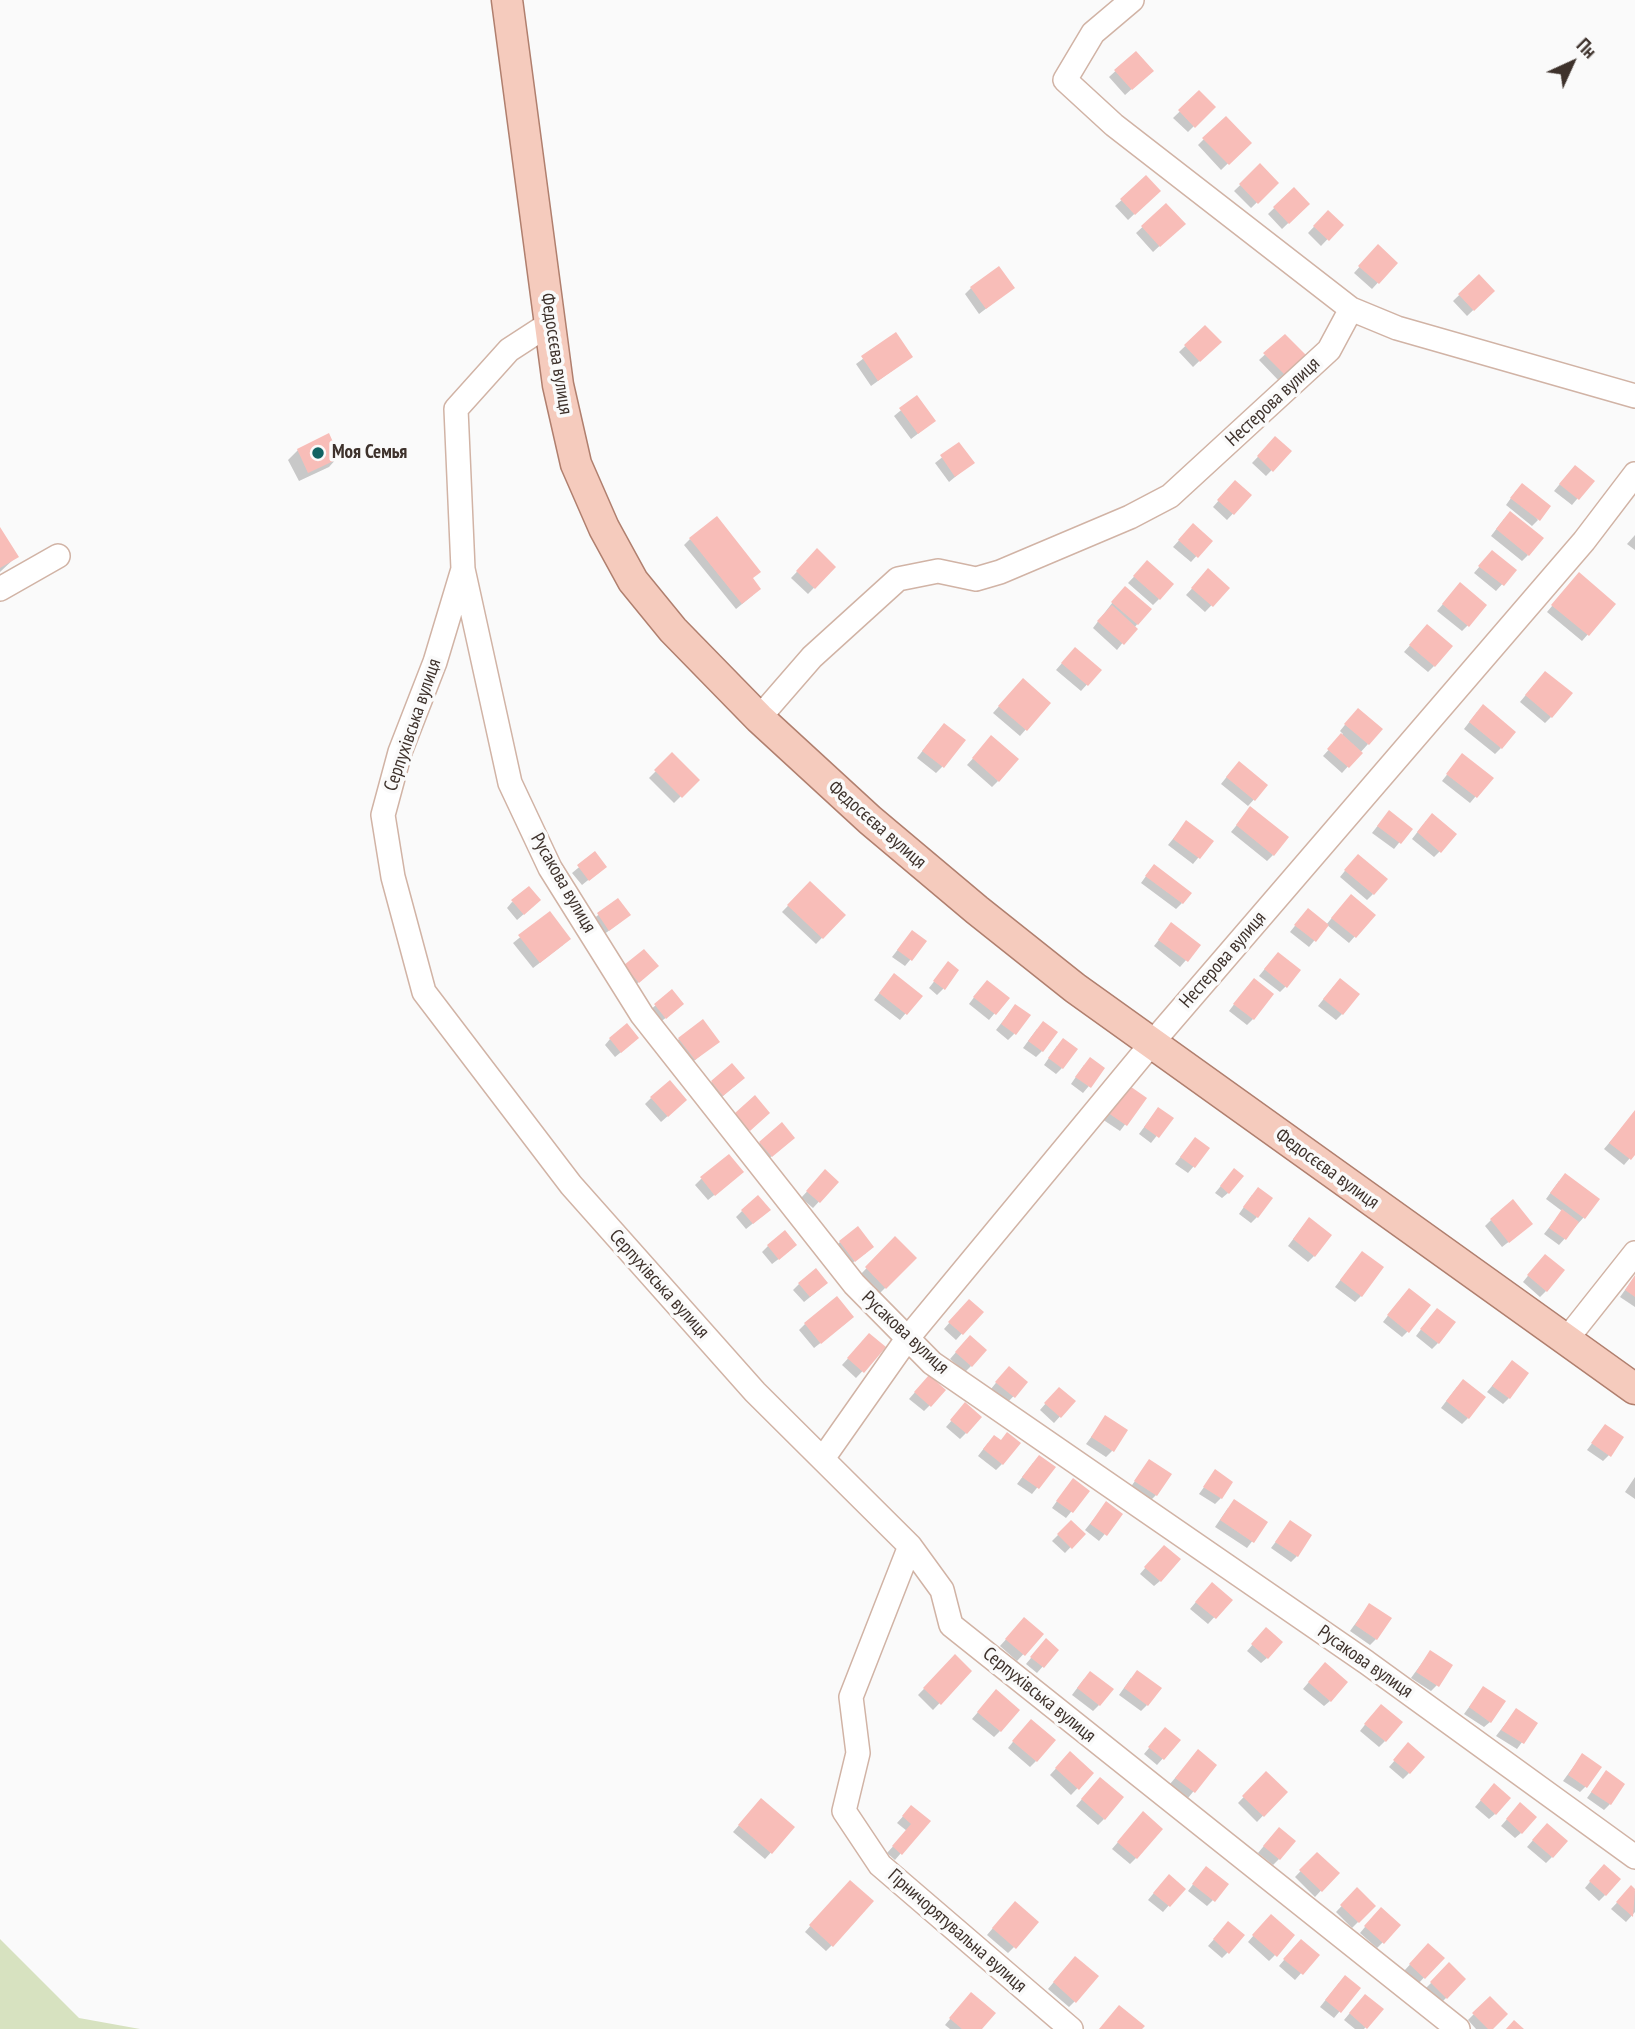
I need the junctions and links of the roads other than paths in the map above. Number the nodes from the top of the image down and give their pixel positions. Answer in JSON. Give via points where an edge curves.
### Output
{"nodes":[{"id":1,"x":507,"y":0,"type":"edge"},
{"id":2,"x":1132,"y":0,"type":"edge"},
{"id":3,"x":1351,"y":309,"type":"junction"},
{"id":4,"x":549,"y":324,"type":"junction"},
{"id":5,"x":1635,"y":396,"type":"edge"},
{"id":6,"x":1635,"y":474,"type":"edge"},
{"id":7,"x":58,"y":556,"type":"dead end"},
{"id":8,"x":463,"y":569,"type":"junction"},
{"id":9,"x":0,"y":589,"type":"edge"},
{"id":10,"x":759,"y":718,"type":"junction"},
{"id":11,"x":1152,"y":1043,"type":"junction"},
{"id":12,"x":1635,"y":1253,"type":"edge"},
{"id":13,"x":907,"y":1339,"type":"junction"},
{"id":14,"x":1566,"y":1340,"type":"junction"},
{"id":15,"x":1635,"y":1389,"type":"edge"},
{"id":16,"x":824,"y":1457,"type":"junction"},
{"id":17,"x":910,"y":1546,"type":"junction"},
{"id":18,"x":1635,"y":1857,"type":"edge"},
{"id":19,"x":1070,"y":2029,"type":"edge"},
{"id":20,"x":1458,"y":2029,"type":"edge"}],
"edges":[{"from":1,"to":4,"type":"main road","name":"Федосєєва вулиця"},
{"from":2,"to":3,"type":"street","via":[[1093,33],[1065,80],[1114,125]]},
{"from":3,"to":5,"type":"street","via":[[1397,328]]},
{"from":3,"to":10,"type":"street","name":"Нестерова вулиця","via":[[1329,350],[1170,496],[1000,572],[976,579],[938,572],[898,579],[812,657]]},
{"from":4,"to":8,"type":"street","name":"Серпухівська вулиця","via":[[509,350],[456,409]]},
{"from":4,"to":10,"type":"main road","name":"Федосєєва вулиця","via":[[576,464],[604,528],[633,581],[673,630]]},
{"from":6,"to":11,"type":"street","name":"Нестерова вулиця","via":[[1566,562]]},
{"from":7,"to":9,"type":"street"},
{"from":8,"to":13,"type":"street","name":"Русакова вулиця","via":[[510,783],[550,868],[642,1015],[854,1284]]},
{"from":8,"to":16,"type":"street","name":"Серпухівська вулиця","via":[[383,815],[393,877],[424,992],[571,1185],[755,1392]]},
{"from":10,"to":11,"type":"main road","name":"Федосєєва вулиця","via":[[977,911]]},
{"from":11,"to":13,"type":"street","name":"Нестерова вулиця"},
{"from":11,"to":14,"type":"main road","name":"Федосєєва вулиця"},
{"from":12,"to":14,"type":"street"},
{"from":13,"to":16,"type":"street","name":"Нестерова вулиця"},
{"from":13,"to":18,"type":"street","name":"Русакова вулиця","via":[[932,1363],[1366,1662]]},
{"from":14,"to":15,"type":"main road","name":"Федосєєва вулиця"},
{"from":16,"to":17,"type":"street","name":"Серпухівська вулиця"},
{"from":17,"to":19,"type":"street","name":"Гірничорятувальна вулиця","via":[[851,1697],[858,1753],[844,1811],[880,1865]]},
{"from":17,"to":20,"type":"street","name":"Серпухівська вулиця","via":[[942,1590],[951,1625]]}]}
